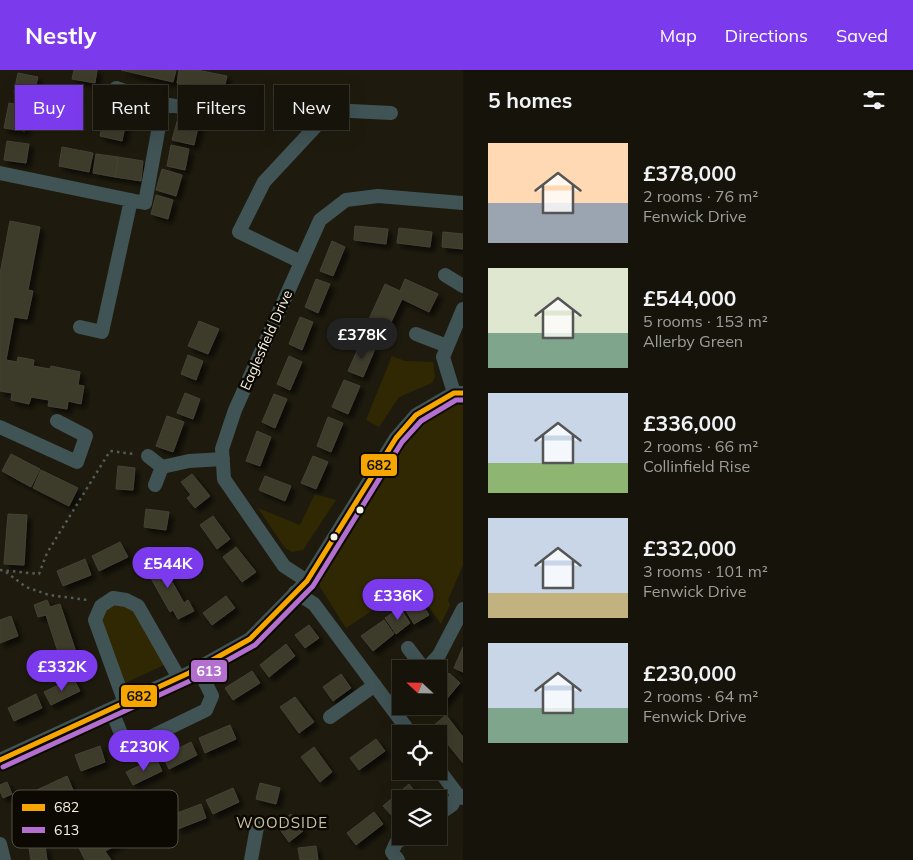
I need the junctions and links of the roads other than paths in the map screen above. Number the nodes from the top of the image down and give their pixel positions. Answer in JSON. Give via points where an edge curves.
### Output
{"nodes":[{"id":1,"x":392,"y":112,"type":"dead end"},
{"id":2,"x":158,"y":130,"type":"edge"},
{"id":3,"x":0,"y":173,"type":"edge"},
{"id":4,"x":131,"y":200,"type":"junction"},
{"id":5,"x":463,"y":203,"type":"edge"},
{"id":6,"x":301,"y":262,"type":"junction"},
{"id":7,"x":445,"y":275,"type":"dead end"},
{"id":8,"x":463,"y":286,"type":"edge"},
{"id":9,"x":463,"y":309,"type":"edge"},
{"id":10,"x":80,"y":327,"type":"dead end"},
{"id":11,"x":416,"y":334,"type":"dead end"},
{"id":12,"x":448,"y":346,"type":"junction"},
{"id":13,"x":458,"y":393,"type":"edge"},
{"id":14,"x":57,"y":421,"type":"dead end"},
{"id":15,"x":0,"y":427,"type":"edge"},
{"id":16,"x":148,"y":456,"type":"road end"},
{"id":17,"x":223,"y":459,"type":"junction"},
{"id":18,"x":162,"y":467,"type":"junction"},
{"id":19,"x":155,"y":485,"type":"dead end"},
{"id":20,"x":307,"y":581,"type":"junction"},
{"id":21,"x":295,"y":592,"type":"junction"},
{"id":22,"x":463,"y":609,"type":"edge"},
{"id":23,"x":408,"y":648,"type":"dead end"},
{"id":24,"x":418,"y":660,"type":"edge"},
{"id":25,"x":434,"y":660,"type":"edge"},
{"id":26,"x":198,"y":668,"type":"junction"},
{"id":27,"x":179,"y":678,"type":"junction"},
{"id":28,"x":375,"y":685,"type":"junction"},
{"id":29,"x":125,"y":703,"type":"junction"},
{"id":30,"x":390,"y":705,"type":"joint"},
{"id":31,"x":111,"y":709,"type":"junction"},
{"id":32,"x":330,"y":717,"type":"dead end"},
{"id":33,"x":404,"y":725,"type":"edge"},
{"id":34,"x":0,"y":760,"type":"edge"},
{"id":35,"x":447,"y":780,"type":"edge"},
{"id":36,"x":460,"y":796,"type":"edge"},
{"id":37,"x":447,"y":808,"type":"edge"},
{"id":38,"x":257,"y":826,"type":"dead end"},
{"id":39,"x":0,"y":844,"type":"edge"},
{"id":40,"x":395,"y":845,"type":"edge"},
{"id":41,"x":4,"y":860,"type":"edge"},
{"id":42,"x":251,"y":860,"type":"edge"},
{"id":43,"x":398,"y":860,"type":"edge"}],
"edges":[{"from":1,"to":6,"type":"street","via":[[331,110],[264,182],[239,232]]},
{"from":2,"to":4,"type":"street","via":[[145,204]]},
{"from":3,"to":4,"type":"street"},
{"from":4,"to":10,"type":"street","via":[[102,332]]},
{"from":5,"to":6,"type":"street","name":"Eaglesfield Drive","via":[[378,196],[346,200],[320,220]]},
{"from":6,"to":17,"type":"street","name":"Eaglesfield Drive","via":[[235,410],[222,449]]},
{"from":7,"to":8,"type":"street"},
{"from":9,"to":12,"type":"street"},
{"from":11,"to":12,"type":"street"},
{"from":12,"to":13,"type":"street","via":[[443,357]]},
{"from":13,"to":20,"type":"street","via":[[416,414],[396,438]]},
{"from":14,"to":15,"type":"street","via":[[86,436],[77,462]]},
{"from":16,"to":18,"type":"street"},
{"from":17,"to":18,"type":"street"},
{"from":17,"to":20,"type":"street","name":"Eaglesfield Drive","via":[[224,479],[284,566]]},
{"from":18,"to":19,"type":"street"},
{"from":20,"to":21,"type":"street"},
{"from":21,"to":26,"type":"street","via":[[250,639]]},
{"from":21,"to":28,"type":"street","via":[[314,604]]},
{"from":22,"to":25,"type":"street"},
{"from":23,"to":24,"type":"street"},
{"from":26,"to":27,"type":"street"},
{"from":26,"to":31,"type":"street","via":[[212,696],[206,710],[140,742],[124,741]]},
{"from":27,"to":29,"type":"street"},
{"from":27,"to":29,"type":"street","via":[[138,606],[113,598],[101,606],[95,620]]},
{"from":28,"to":30,"type":"street"},
{"from":28,"to":32,"type":"street"},
{"from":29,"to":31,"type":"street"},
{"from":30,"to":33,"type":"street"},
{"from":31,"to":34,"type":"street"},
{"from":35,"to":36,"type":"street"},
{"from":36,"to":37,"type":"street"},
{"from":38,"to":42,"type":"street"},
{"from":39,"to":41,"type":"street"},
{"from":40,"to":43,"type":"street","via":[[392,852]]}]}
